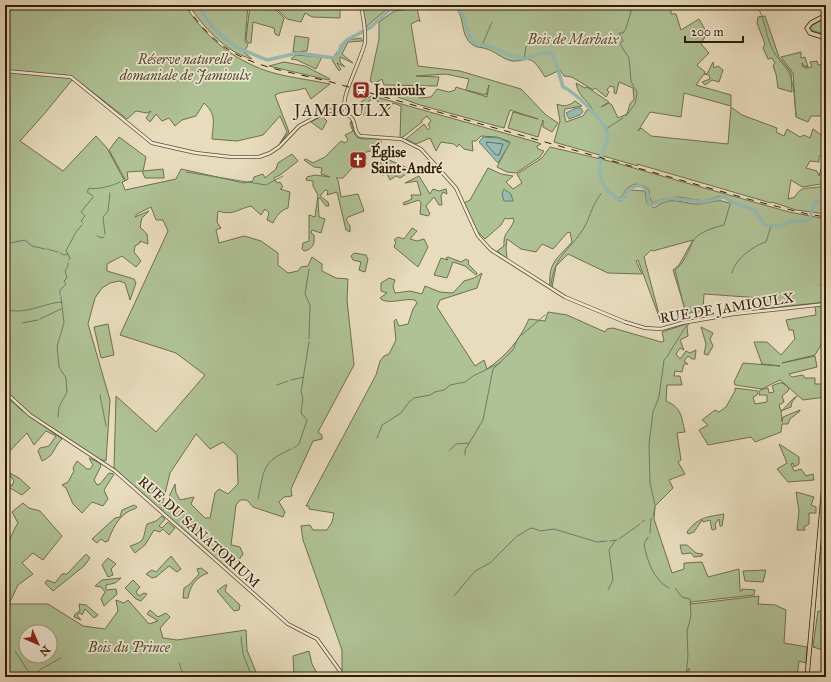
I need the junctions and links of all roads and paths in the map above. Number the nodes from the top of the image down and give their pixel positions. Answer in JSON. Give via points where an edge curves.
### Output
{"nodes":[{"id":1,"x":361,"y":5,"type":"edge"},
{"id":2,"x":826,"y":15,"type":"edge"},
{"id":3,"x":826,"y":38,"type":"edge"},
{"id":4,"x":5,"y":70,"type":"edge"},
{"id":5,"x":343,"y":108,"type":"junction"},
{"id":6,"x":339,"y":110,"type":"junction"},
{"id":7,"x":345,"y":112,"type":"junction"},
{"id":8,"x":826,"y":304,"type":"edge"},
{"id":9,"x":5,"y":392,"type":"edge"},
{"id":10,"x":826,"y":462,"type":"edge"},
{"id":11,"x":341,"y":677,"type":"edge"},
{"id":12,"x":807,"y":677,"type":"edge"}],
"edges":[{"from":1,"to":5,"type":"street","via":[[365,34],[360,59]]},
{"from":2,"to":3,"type":"main road","via":[[807,28],[810,33]]},
{"from":4,"to":6,"type":"street","via":[[71,77],[152,143],[196,153],[238,158],[259,157],[279,147],[299,126],[327,111]]},
{"from":5,"to":6,"type":"street"},
{"from":5,"to":7,"type":"street"},
{"from":6,"to":7,"type":"street","via":[[341,113]]},
{"from":7,"to":8,"type":"street","name":"RUE DE JAMIOULX","via":[[352,118],[356,134],[360,136],[402,139],[422,149],[456,188],[478,236],[491,250],[565,297],[604,314],[645,328],[660,329],[734,314]]},
{"from":9,"to":11,"type":"street","name":"RUE DU SANATORIUM","via":[[34,418],[116,472],[272,611],[291,626],[315,637],[340,670]]},
{"from":10,"to":12,"type":"main road"}]}
